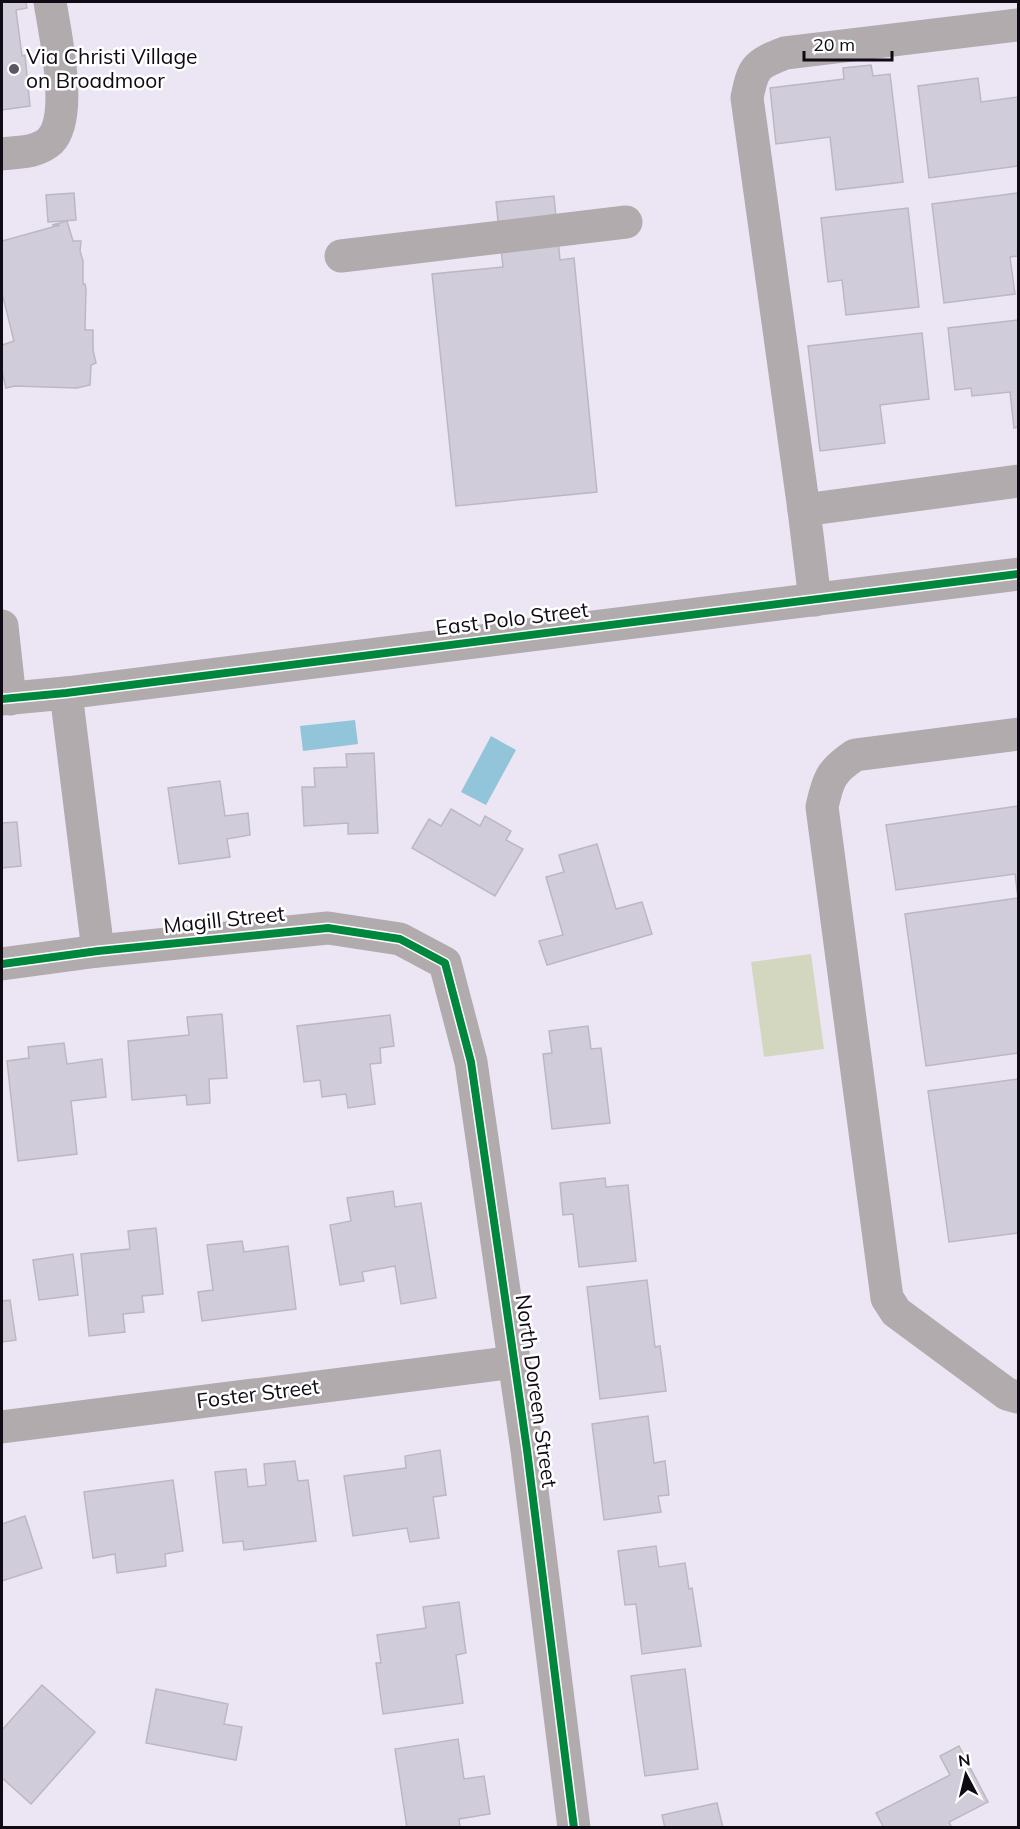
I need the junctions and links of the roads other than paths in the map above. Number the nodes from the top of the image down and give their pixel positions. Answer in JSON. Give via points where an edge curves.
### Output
{"nodes":[{"id":1,"x":50,"y":2,"type":"edge"},
{"id":2,"x":1018,"y":25,"type":"edge"},
{"id":3,"x":2,"y":154,"type":"edge"},
{"id":4,"x":626,"y":222,"type":"dead end"},
{"id":5,"x":340,"y":256,"type":"dead end"},
{"id":6,"x":1018,"y":481,"type":"edge"},
{"id":7,"x":804,"y":510,"type":"junction"},
{"id":8,"x":1018,"y":574,"type":"edge"},
{"id":9,"x":815,"y":600,"type":"junction"},
{"id":10,"x":2,"y":626,"type":"edge"},
{"id":11,"x":66,"y":693,"type":"junction"},
{"id":12,"x":6,"y":699,"type":"edge"},
{"id":13,"x":1018,"y":734,"type":"edge"},
{"id":14,"x":98,"y":951,"type":"junction"},
{"id":15,"x":445,"y":963,"type":"joint"},
{"id":16,"x":2,"y":964,"type":"edge"},
{"id":17,"x":514,"y":1362,"type":"junction"},
{"id":18,"x":1018,"y":1397,"type":"edge"},
{"id":19,"x":2,"y":1427,"type":"edge"},
{"id":20,"x":574,"y":1827,"type":"edge"}],
"edges":[{"from":1,"to":3,"type":"street","via":[[63,99],[61,122],[50,141],[34,150]]},
{"from":2,"to":7,"type":"street","via":[[785,53],[763,62],[751,75],[747,98]]},
{"from":4,"to":5,"type":"street"},
{"from":6,"to":7,"type":"street"},
{"from":7,"to":9,"type":"street"},
{"from":8,"to":9,"type":"street","name":"East Polo Street"},
{"from":9,"to":11,"type":"street","name":"East Polo Street"},
{"from":10,"to":12,"type":"street"},
{"from":11,"to":12,"type":"street","name":"East Polo Street"},
{"from":11,"to":14,"type":"street"},
{"from":13,"to":18,"type":"street","via":[[855,755],[837,767],[827,783],[822,807],[887,1298],[896,1312],[1007,1394]]},
{"from":14,"to":15,"type":"street","name":"Magill Street","via":[[328,928],[400,939]]},
{"from":14,"to":16,"type":"street","name":"Magill Street"},
{"from":15,"to":17,"type":"street","name":"North Doreen Street","via":[[471,1062]]},
{"from":17,"to":19,"type":"street","name":"Foster Street"},
{"from":17,"to":20,"type":"street","name":"North Doreen Street"}]}
